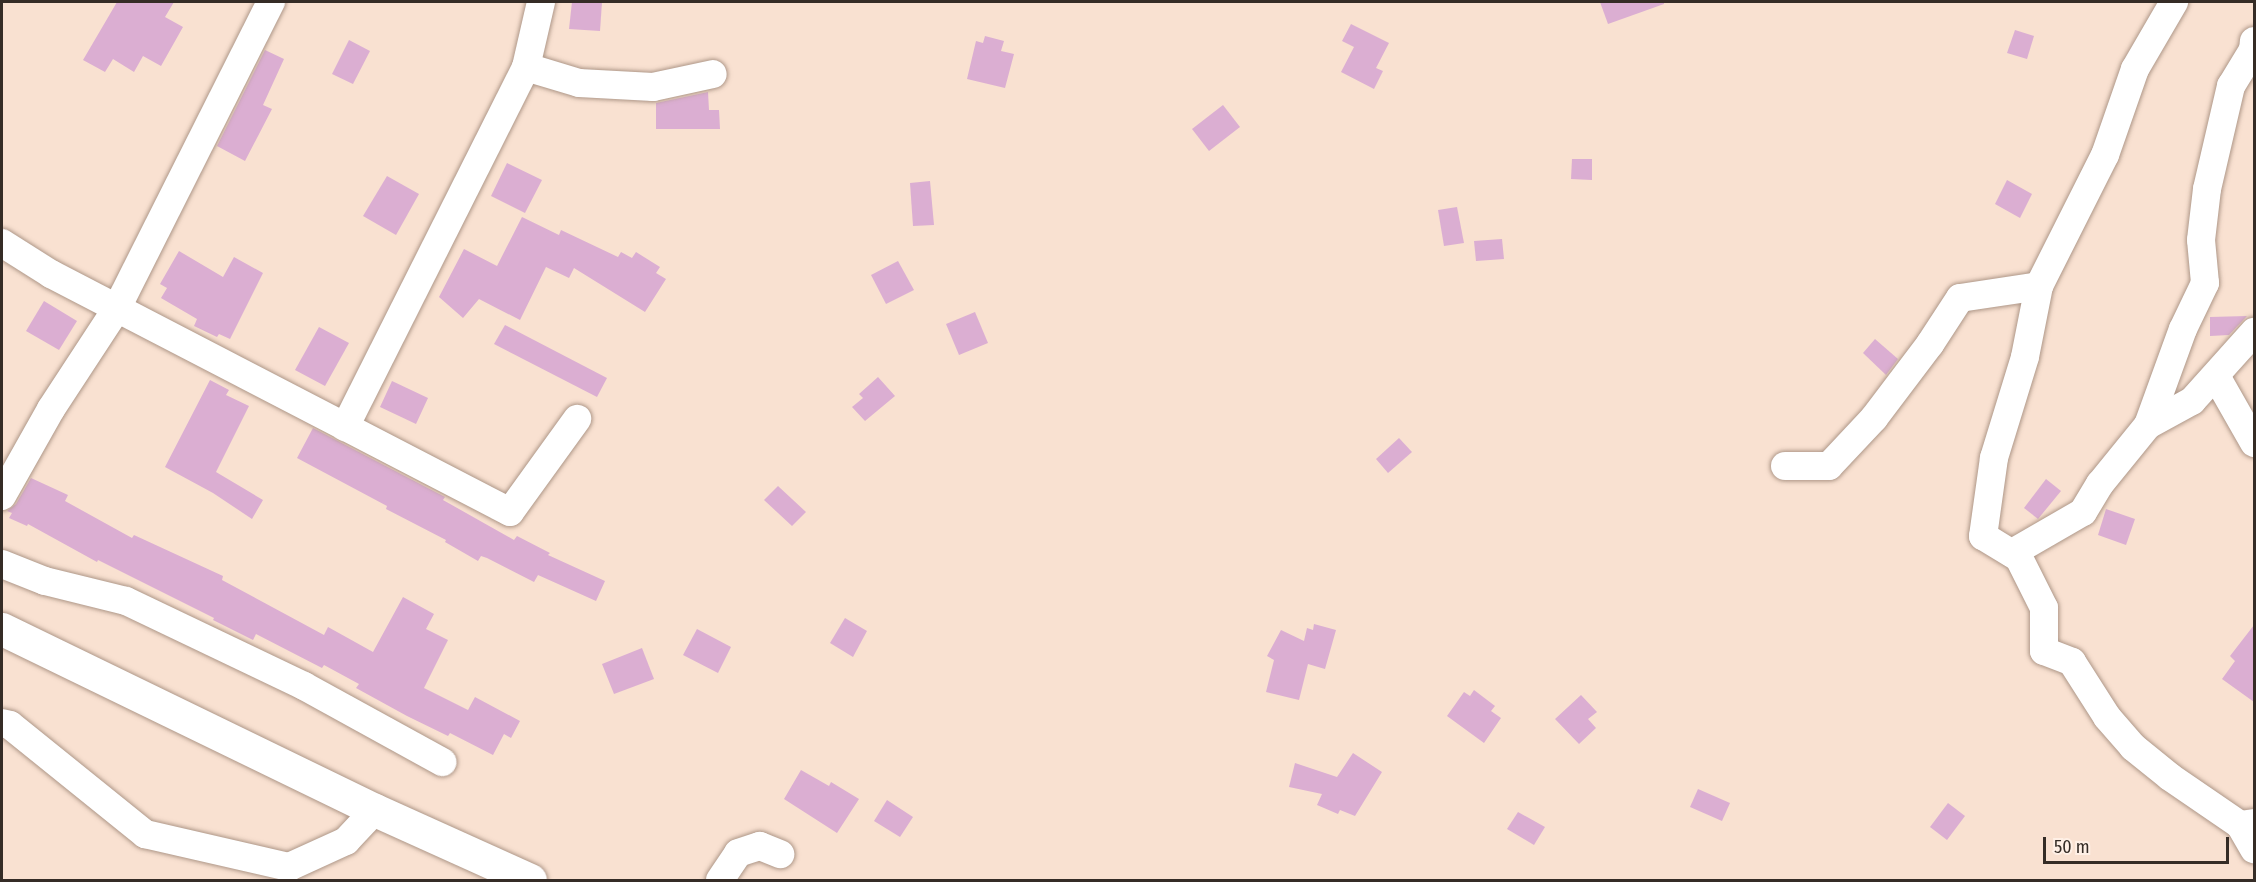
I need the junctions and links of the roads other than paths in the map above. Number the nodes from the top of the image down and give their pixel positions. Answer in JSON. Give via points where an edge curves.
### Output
{"nodes":[{"id":1,"x":272,"y":2,"type":"edge"},
{"id":2,"x":541,"y":2,"type":"edge"},
{"id":3,"x":2174,"y":2,"type":"edge"},
{"id":4,"x":2254,"y":41,"type":"edge"},
{"id":5,"x":526,"y":67,"type":"junction"},
{"id":6,"x":713,"y":74,"type":"dead end"},
{"id":7,"x":2,"y":243,"type":"edge"},
{"id":8,"x":2039,"y":286,"type":"junction"},
{"id":9,"x":117,"y":308,"type":"junction"},
{"id":10,"x":2254,"y":332,"type":"edge"},
{"id":11,"x":2216,"y":376,"type":"junction"},
{"id":12,"x":577,"y":419,"type":"dead end"},
{"id":13,"x":2148,"y":425,"type":"junction"},
{"id":14,"x":345,"y":427,"type":"junction"},
{"id":15,"x":2254,"y":443,"type":"edge"},
{"id":16,"x":1785,"y":466,"type":"dead end"},
{"id":17,"x":2,"y":496,"type":"edge"},
{"id":18,"x":2012,"y":553,"type":"junction"},
{"id":19,"x":2,"y":564,"type":"edge"},
{"id":20,"x":2,"y":629,"type":"edge"},
{"id":21,"x":2,"y":723,"type":"edge"},
{"id":22,"x":442,"y":762,"type":"dead end"},
{"id":23,"x":375,"y":810,"type":"junction"},
{"id":24,"x":2250,"y":832,"type":"edge"},
{"id":25,"x":780,"y":854,"type":"dead end"},
{"id":26,"x":284,"y":874,"type":"edge"},
{"id":27,"x":530,"y":880,"type":"edge"},
{"id":28,"x":720,"y":880,"type":"edge"}],
"edges":[{"from":1,"to":9,"type":"street"},
{"from":2,"to":5,"type":"street"},
{"from":3,"to":8,"type":"street","via":[[2135,69],[2104,155]]},
{"from":4,"to":13,"type":"street","via":[[2253,50],[2230,86],[2207,189],[2201,240],[2205,283],[2183,329]]},
{"from":5,"to":6,"type":"street","via":[[579,83],[653,87]]},
{"from":5,"to":14,"type":"street"},
{"from":7,"to":9,"type":"street"},
{"from":8,"to":16,"type":"street","via":[[1960,298],[1874,418],[1829,466]]},
{"from":8,"to":18,"type":"street","via":[[2025,357],[1995,458],[1983,536]]},
{"from":9,"to":14,"type":"street"},
{"from":9,"to":17,"type":"street","via":[[51,409]]},
{"from":10,"to":11,"type":"street"},
{"from":11,"to":13,"type":"street","via":[[2192,401]]},
{"from":11,"to":15,"type":"street"},
{"from":12,"to":14,"type":"street","via":[[510,512]]},
{"from":13,"to":18,"type":"street","via":[[2100,484],[2083,512]]},
{"from":18,"to":24,"type":"street","via":[[2019,558],[2044,608],[2044,651],[2072,662],[2133,747]]},
{"from":19,"to":22,"type":"street","via":[[45,581],[126,601],[304,686]]},
{"from":20,"to":23,"type":"main road"},
{"from":21,"to":26,"type":"street","via":[[10,725],[145,834]]},
{"from":23,"to":26,"type":"street","via":[[346,841]]},
{"from":23,"to":27,"type":"main road"},
{"from":25,"to":28,"type":"street","via":[[760,846],[738,853]]}]}
